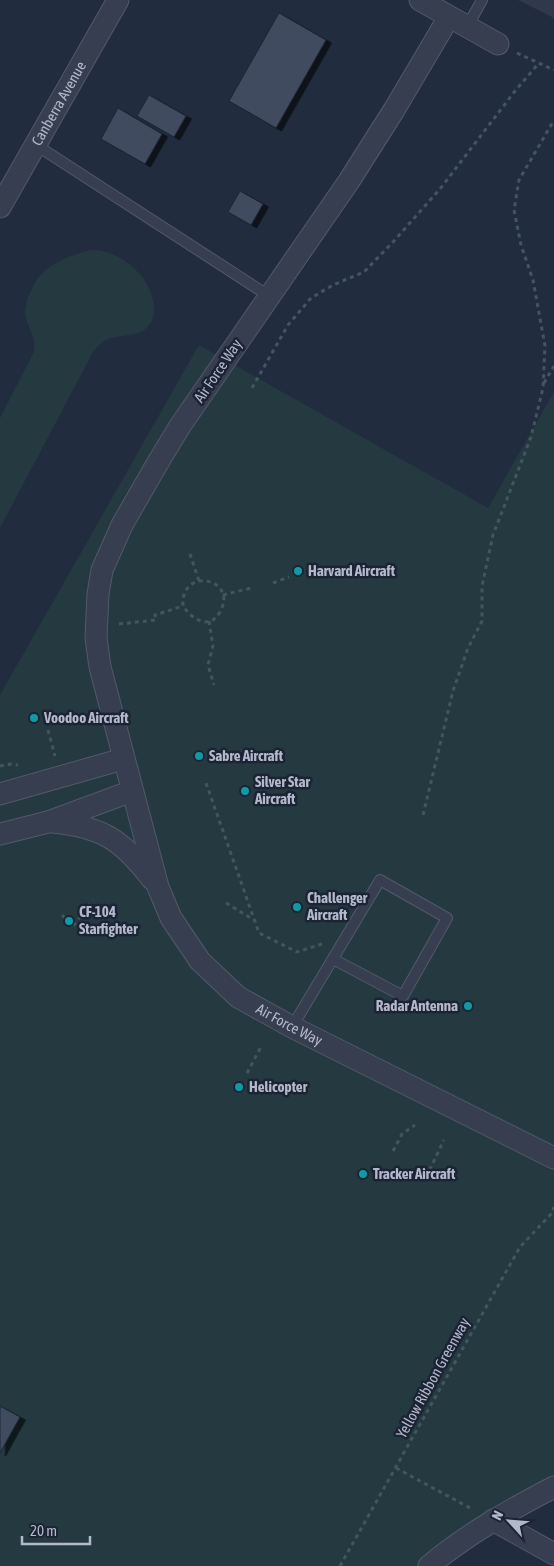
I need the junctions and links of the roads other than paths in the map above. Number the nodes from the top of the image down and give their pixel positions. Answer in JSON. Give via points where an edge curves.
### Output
{"nodes":[{"id":1,"x":118,"y":0,"type":"edge"},
{"id":2,"x":420,"y":0,"type":"edge"},
{"id":3,"x":482,"y":0,"type":"edge"},
{"id":4,"x":458,"y":22,"type":"junction"},
{"id":5,"x":498,"y":44,"type":"road end"},
{"id":6,"x":36,"y":145,"type":"junction"},
{"id":7,"x":0,"y":207,"type":"edge"},
{"id":8,"x":269,"y":296,"type":"junction"},
{"id":9,"x":123,"y":759,"type":"junction"},
{"id":10,"x":132,"y":791,"type":"junction"},
{"id":11,"x":0,"y":794,"type":"edge"},
{"id":12,"x":48,"y":822,"type":"junction"},
{"id":13,"x":0,"y":834,"type":"edge"},
{"id":14,"x":158,"y":887,"type":"junction"},
{"id":15,"x":333,"y":959,"type":"junction"},
{"id":16,"x":292,"y":1027,"type":"junction"},
{"id":17,"x":554,"y":1158,"type":"edge"},
{"id":18,"x":554,"y":1487,"type":"edge"},
{"id":19,"x":493,"y":1520,"type":"junction"},
{"id":20,"x":554,"y":1554,"type":"edge"},
{"id":21,"x":429,"y":1566,"type":"edge"}],
"edges":[{"from":1,"to":6,"type":"street","name":"Canberra Avenue"},
{"from":2,"to":4,"type":"street"},
{"from":3,"to":4,"type":"lane"},
{"from":4,"to":5,"type":"street"},
{"from":4,"to":8,"type":"street","name":"Air Force Way","via":[[399,102]]},
{"from":6,"to":7,"type":"street","name":"Canberra Avenue"},
{"from":6,"to":8,"type":"lane"},
{"from":8,"to":9,"type":"street","name":"Air Force Way","via":[[156,464],[122,525],[102,570],[96,638]]},
{"from":9,"to":10,"type":"street","name":"Air Force Way"},
{"from":9,"to":11,"type":"street"},
{"from":10,"to":12,"type":"street"},
{"from":10,"to":14,"type":"street","name":"Air Force Way"},
{"from":12,"to":13,"type":"street"},
{"from":12,"to":14,"type":"street","via":[[84,826],[120,844]]},
{"from":14,"to":16,"type":"street","name":"Air Force Way","via":[[171,918],[200,961],[238,997]]},
{"from":15,"to":15,"type":"lane","via":[[403,996],[447,918],[380,880]]},
{"from":15,"to":16,"type":"lane"},
{"from":16,"to":17,"type":"street","name":"Air Force Way"},
{"from":18,"to":19,"type":"street"},
{"from":19,"to":20,"type":"street"},
{"from":19,"to":21,"type":"street"}]}
